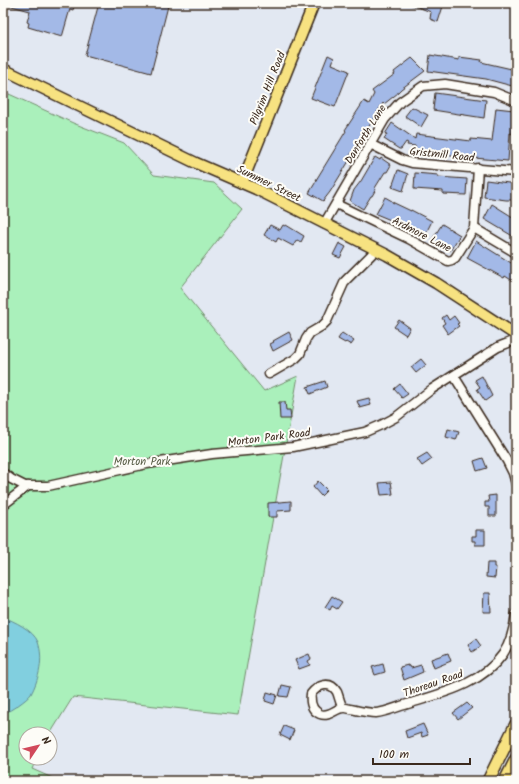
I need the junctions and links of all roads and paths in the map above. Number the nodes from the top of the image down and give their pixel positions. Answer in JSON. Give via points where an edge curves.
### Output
{"nodes":[{"id":1,"x":314,"y":3,"type":"edge"},
{"id":2,"x":3,"y":69,"type":"edge"},
{"id":3,"x":516,"y":101,"type":"edge"},
{"id":4,"x":370,"y":144,"type":"junction"},
{"id":5,"x":478,"y":168,"type":"junction"},
{"id":6,"x":516,"y":172,"type":"edge"},
{"id":7,"x":242,"y":182,"type":"junction"},
{"id":8,"x":336,"y":204,"type":"junction"},
{"id":9,"x":324,"y":224,"type":"junction"},
{"id":10,"x":474,"y":228,"type":"junction"},
{"id":11,"x":376,"y":250,"type":"junction"},
{"id":12,"x":516,"y":253,"type":"edge"},
{"id":13,"x":515,"y":333,"type":"edge"},
{"id":14,"x":269,"y":374,"type":"dead end"},
{"id":15,"x":454,"y":376,"type":"junction"},
{"id":16,"x":3,"y":473,"type":"edge"},
{"id":17,"x":516,"y":484,"type":"edge"},
{"id":18,"x":28,"y":486,"type":"junction"},
{"id":19,"x":3,"y":505,"type":"edge"},
{"id":20,"x":516,"y":614,"type":"edge"},
{"id":21,"x":343,"y":708,"type":"dead end"},
{"id":22,"x":516,"y":724,"type":"edge"},
{"id":23,"x":516,"y":759,"type":"edge"},
{"id":24,"x":488,"y":781,"type":"edge"},
{"id":25,"x":505,"y":781,"type":"edge"}],
"edges":[{"from":1,"to":7,"type":"main road","name":"Pilgrim Hill Road"},
{"from":2,"to":7,"type":"main road","name":"Summer Street","via":[[196,163]]},
{"from":3,"to":4,"type":"street","name":"Danforth Lane","via":[[494,92],[445,84],[423,86],[400,102],[385,119]]},
{"from":4,"to":5,"type":"street","name":"Gristmill Road","via":[[412,163]]},
{"from":4,"to":8,"type":"street","name":"Danforth Lane"},
{"from":5,"to":6,"type":"street","name":"Gristmill Road"},
{"from":5,"to":10,"type":"street","name":"Ardmore Lane"},
{"from":7,"to":9,"type":"main road","name":"Summer Street"},
{"from":8,"to":9,"type":"street","name":"Danforth Lane"},
{"from":8,"to":10,"type":"street","name":"Ardmore Lane","via":[[448,261],[455,258]]},
{"from":9,"to":11,"type":"main road","name":"Summer Street"},
{"from":10,"to":12,"type":"street"},
{"from":11,"to":13,"type":"main road","name":"Summer Street","via":[[434,281]]},
{"from":11,"to":14,"type":"street","via":[[345,281],[327,321],[310,333],[300,354]]},
{"from":13,"to":15,"type":"street","name":"Morton Park Road","via":[[498,348]]},
{"from":15,"to":17,"type":"street","via":[[507,461]]},
{"from":15,"to":18,"type":"street","name":"Morton Park Road","via":[[432,389],[396,417],[363,433],[292,446],[147,464],[48,486]]},
{"from":16,"to":18,"type":"street","name":"Morton Park Road"},
{"from":18,"to":19,"type":"street"},
{"from":20,"to":21,"type":"street","name":"Thoreau Road","via":[[513,632],[502,654],[486,672],[466,684],[377,713]]},
{"from":22,"to":24,"type":"highway"},
{"from":23,"to":25,"type":"highway"}]}
